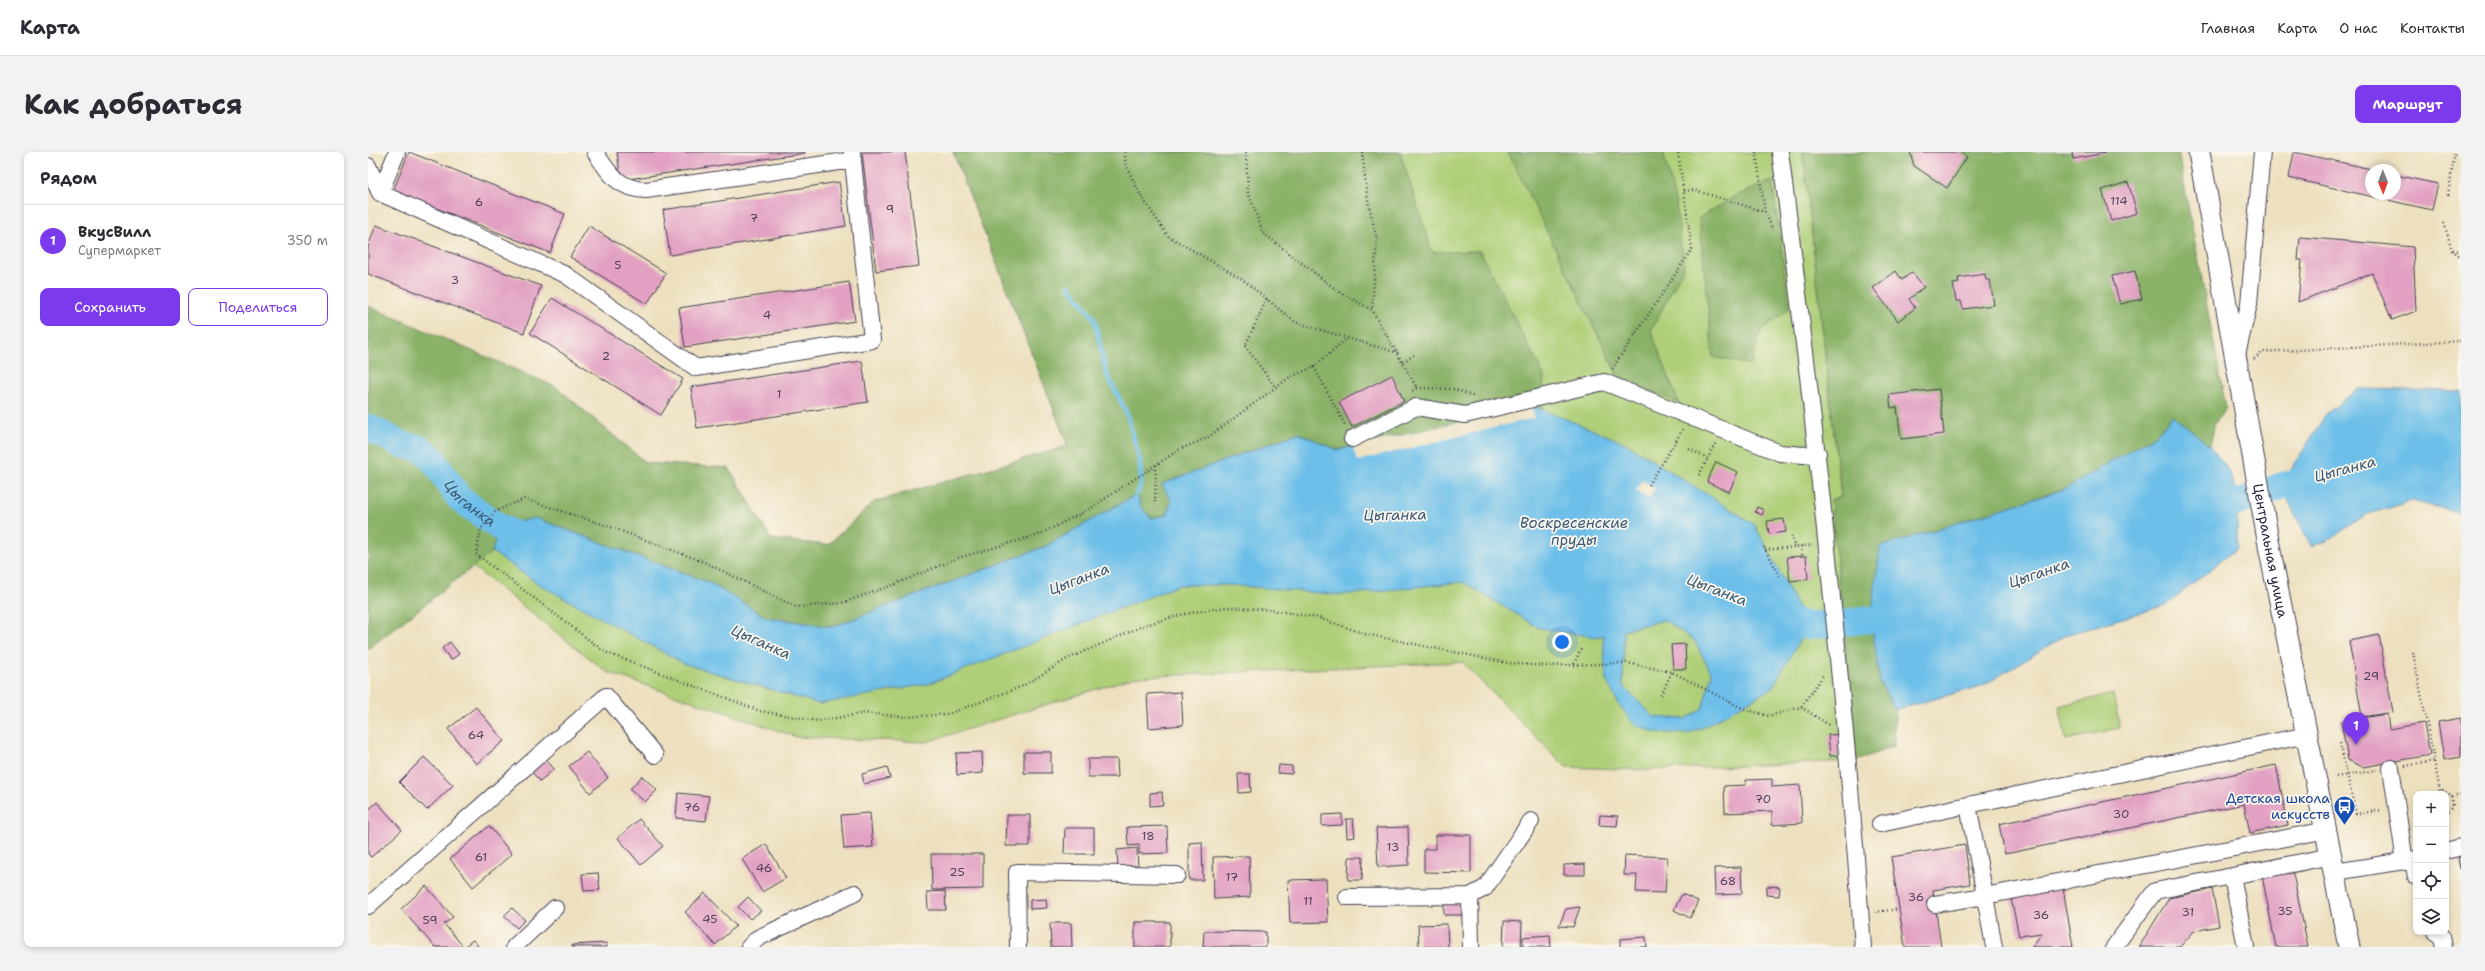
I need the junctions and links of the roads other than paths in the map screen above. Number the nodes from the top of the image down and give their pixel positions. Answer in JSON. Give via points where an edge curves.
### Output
{"nodes":[{"id":1,"x":397,"y":152,"type":"edge"},
{"id":2,"x":595,"y":152,"type":"edge"},
{"id":3,"x":1780,"y":152,"type":"edge"},
{"id":4,"x":2199,"y":152,"type":"edge"},
{"id":5,"x":2262,"y":152,"type":"edge"},
{"id":6,"x":852,"y":156,"type":"edge"},
{"id":7,"x":368,"y":166,"type":"edge"},
{"id":8,"x":380,"y":193,"type":"junction"},
{"id":9,"x":2242,"y":360,"type":"junction"},
{"id":10,"x":1352,"y":439,"type":"road end"},
{"id":11,"x":1818,"y":453,"type":"junction"},
{"id":12,"x":2307,"y":735,"type":"junction"},
{"id":13,"x":655,"y":755,"type":"dead end"},
{"id":14,"x":2391,"y":768,"type":"dead end"},
{"id":15,"x":1968,"y":805,"type":"junction"},
{"id":16,"x":1531,"y":821,"type":"dead end"},
{"id":17,"x":1880,"y":824,"type":"dead end"},
{"id":18,"x":2327,"y":830,"type":"junction"},
{"id":19,"x":2461,"y":847,"type":"edge"},
{"id":20,"x":2449,"y":850,"type":"edge"},
{"id":21,"x":2411,"y":860,"type":"edge"},
{"id":22,"x":2334,"y":864,"type":"junction"},
{"id":23,"x":1177,"y":875,"type":"dead end"},
{"id":24,"x":2232,"y":876,"type":"junction"},
{"id":25,"x":855,"y":894,"type":"dead end"},
{"id":26,"x":1470,"y":896,"type":"junction"},
{"id":27,"x":1985,"y":896,"type":"junction"},
{"id":28,"x":1348,"y":897,"type":"dead end"},
{"id":29,"x":1935,"y":904,"type":"dead end"},
{"id":30,"x":368,"y":906,"type":"edge"},
{"id":31,"x":555,"y":908,"type":"dead end"},
{"id":32,"x":2440,"y":935,"type":"edge"},
{"id":33,"x":514,"y":947,"type":"edge"},
{"id":34,"x":749,"y":947,"type":"edge"},
{"id":35,"x":1018,"y":947,"type":"edge"},
{"id":36,"x":1471,"y":947,"type":"edge"},
{"id":37,"x":1863,"y":947,"type":"edge"},
{"id":38,"x":1994,"y":947,"type":"edge"},
{"id":39,"x":2114,"y":947,"type":"edge"},
{"id":40,"x":2246,"y":947,"type":"edge"},
{"id":41,"x":2349,"y":947,"type":"edge"},
{"id":42,"x":2444,"y":947,"type":"edge"}],
"edges":[{"from":1,"to":8,"type":"street"},
{"from":2,"to":6,"type":"street","via":[[615,180],[624,186],[646,190]]},
{"from":3,"to":11,"type":"street"},
{"from":4,"to":9,"type":"main road","name":"Центральная улица"},
{"from":5,"to":9,"type":"street"},
{"from":6,"to":8,"type":"street","via":[[872,340],[696,368],[566,275]]},
{"from":7,"to":8,"type":"street"},
{"from":9,"to":12,"type":"main road","name":"Центральная улица","via":[[2250,437]]},
{"from":10,"to":11,"type":"street","via":[[1416,408],[1465,415],[1604,382],[1780,453]]},
{"from":11,"to":37,"type":"street"},
{"from":12,"to":15,"type":"street"},
{"from":12,"to":18,"type":"main road","name":"Центральная улица"},
{"from":13,"to":30,"type":"street","via":[[606,696]]},
{"from":14,"to":21,"type":"street","via":[[2397,807]]},
{"from":15,"to":17,"type":"street"},
{"from":15,"to":27,"type":"street"},
{"from":16,"to":26,"type":"street","via":[[1485,888]]},
{"from":18,"to":22,"type":"main road","name":"Центральная улица"},
{"from":18,"to":27,"type":"street"},
{"from":19,"to":20,"type":"street"},
{"from":21,"to":22,"type":"street"},
{"from":22,"to":24,"type":"street"},
{"from":22,"to":41,"type":"main road","name":"Центральная улица"},
{"from":23,"to":35,"type":"street","via":[[1018,872]]},
{"from":24,"to":39,"type":"street","via":[[2154,891]]},
{"from":24,"to":40,"type":"street"},
{"from":25,"to":34,"type":"street","via":[[758,938]]},
{"from":26,"to":28,"type":"street"},
{"from":26,"to":36,"type":"street"},
{"from":27,"to":29,"type":"street"},
{"from":27,"to":38,"type":"street"},
{"from":31,"to":33,"type":"street"},
{"from":32,"to":42,"type":"street"}]}
